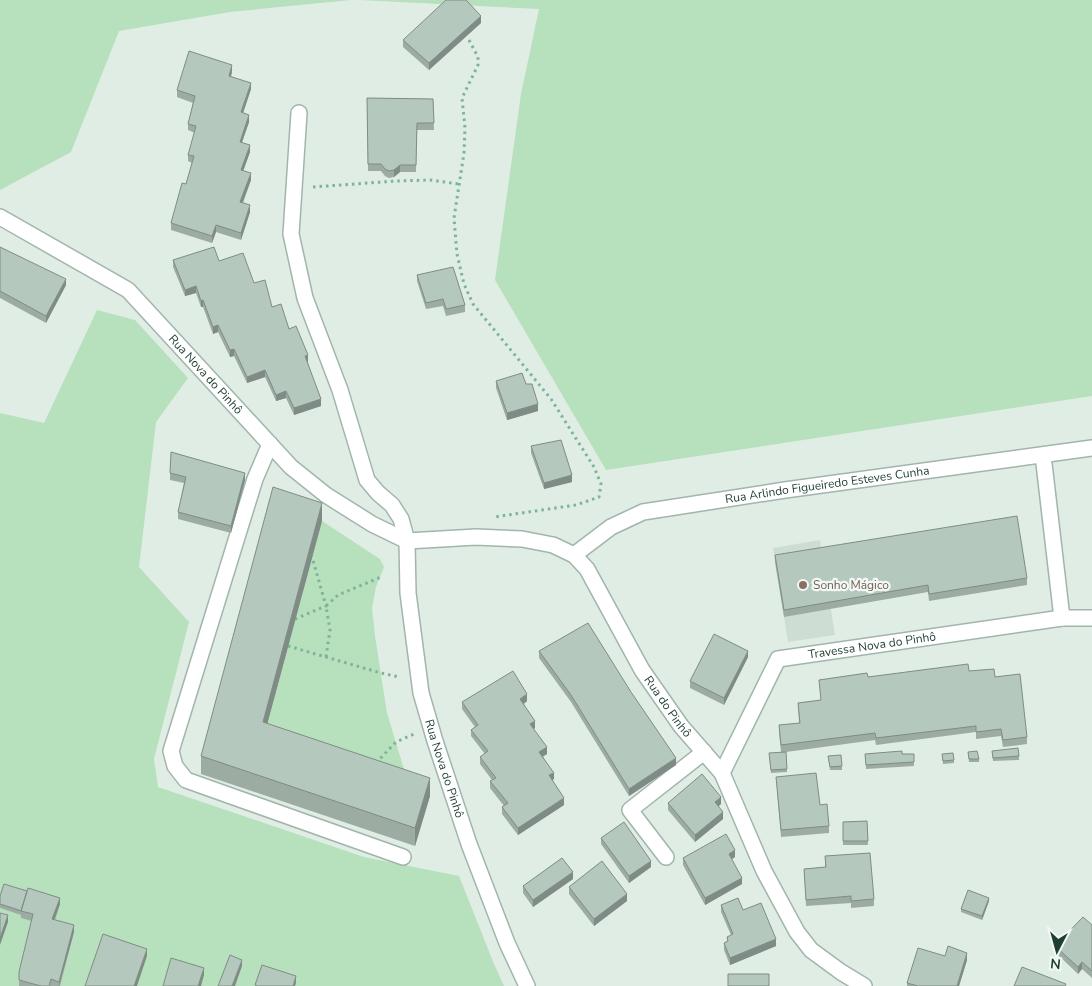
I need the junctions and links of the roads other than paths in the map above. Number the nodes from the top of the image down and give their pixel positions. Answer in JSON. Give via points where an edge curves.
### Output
{"nodes":[{"id":1,"x":299,"y":113,"type":"dead end"},
{"id":2,"x":0,"y":217,"type":"edge"},
{"id":3,"x":270,"y":444,"type":"junction"},
{"id":4,"x":1092,"y":448,"type":"edge"},
{"id":5,"x":1043,"y":455,"type":"junction"},
{"id":6,"x":407,"y":541,"type":"junction"},
{"id":7,"x":574,"y":555,"type":"junction"},
{"id":8,"x":1062,"y":618,"type":"junction"},
{"id":9,"x":1092,"y":618,"type":"edge"},
{"id":10,"x":704,"y":752,"type":"junction"},
{"id":11,"x":722,"y":773,"type":"junction"},
{"id":12,"x":666,"y":857,"type":"dead end"},
{"id":13,"x":403,"y":858,"type":"dead end"},
{"id":14,"x":527,"y":986,"type":"edge"},
{"id":15,"x":864,"y":986,"type":"edge"}],
"edges":[{"from":1,"to":6,"type":"street","name":"Rua Nova do Pinhô","via":[[291,234],[305,298],[340,390],[367,480],[392,505],[401,519]]},
{"from":2,"to":3,"type":"street","name":"Rua Nova do Pinhô","via":[[128,290]]},
{"from":3,"to":6,"type":"street","name":"Rua Nova do Pinhô","via":[[291,467],[326,495],[372,524]]},
{"from":3,"to":13,"type":"street","via":[[254,479],[170,751],[175,766],[186,780]]},
{"from":4,"to":5,"type":"street","name":"Rua Arlindo Figueiredo Esteves Cunha"},
{"from":5,"to":7,"type":"street","name":"Rua Arlindo Figueiredo Esteves Cunha","via":[[643,512],[611,527]]},
{"from":5,"to":8,"type":"street"},
{"from":6,"to":7,"type":"street","name":"Rua do Pinhô","via":[[476,537],[522,539],[553,545]]},
{"from":6,"to":14,"type":"street","name":"Rua Nova do Pinhô","via":[[408,593],[421,694],[469,844],[507,944]]},
{"from":7,"to":10,"type":"street","name":"Rua do Pinhô","via":[[590,575],[642,670],[680,726]]},
{"from":8,"to":9,"type":"street","name":"Travessa Nova do Pinhô"},
{"from":8,"to":11,"type":"street","name":"Travessa Nova do Pinhô","via":[[778,660]]},
{"from":10,"to":11,"type":"street","name":"Rua do Pinhô"},
{"from":10,"to":12,"type":"street","via":[[630,810]]},
{"from":11,"to":15,"type":"street","name":"Rua do Pinhô","via":[[764,871],[797,932],[811,950]]}]}
